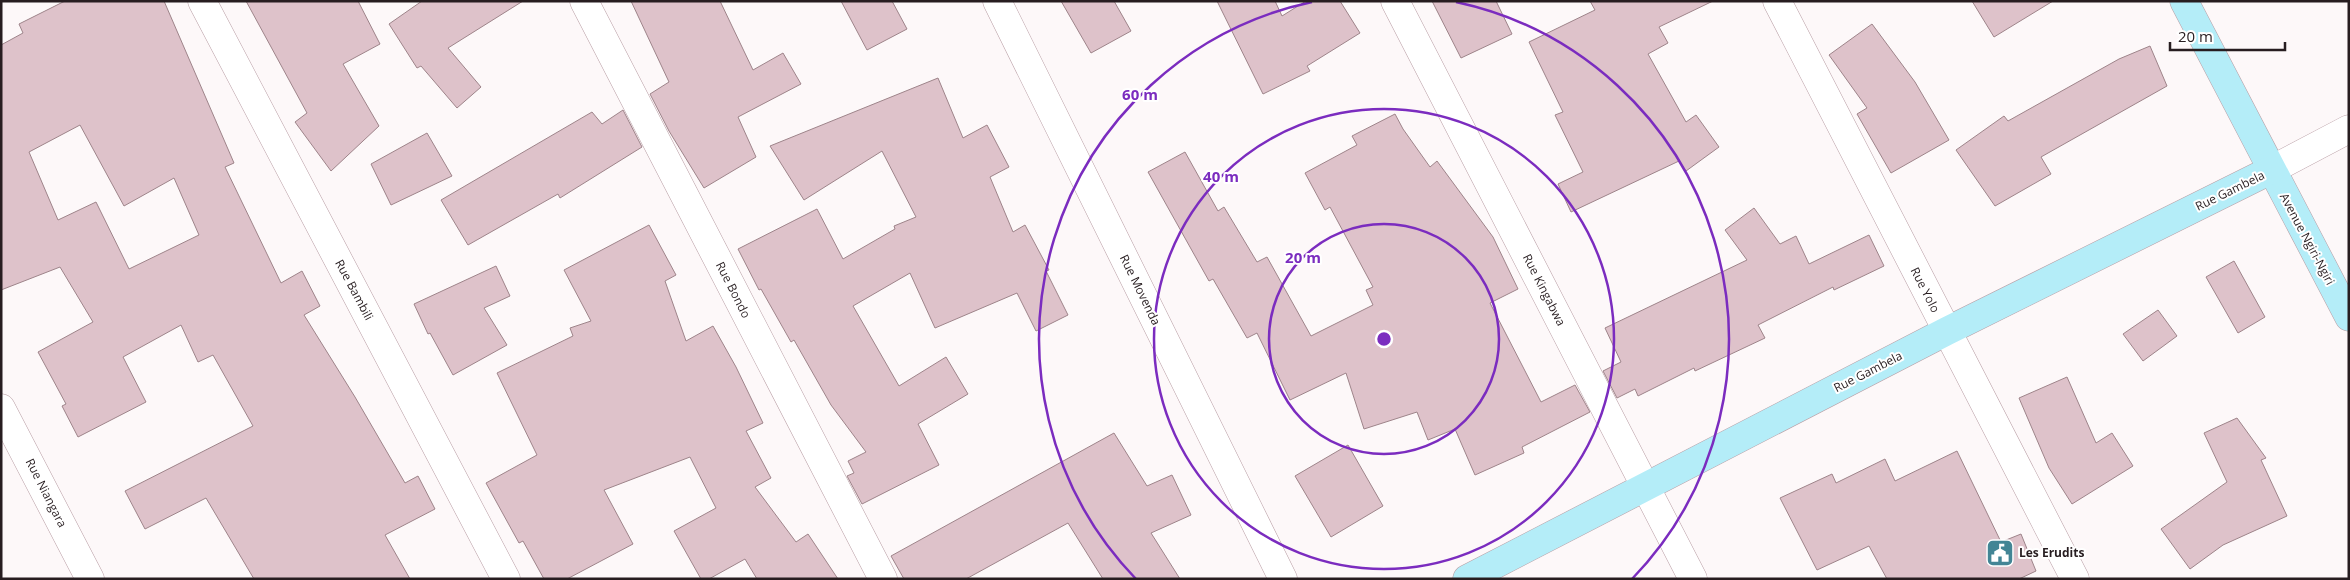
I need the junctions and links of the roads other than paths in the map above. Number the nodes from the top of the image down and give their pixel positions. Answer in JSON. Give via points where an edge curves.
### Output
{"nodes":[{"id":1,"x":202,"y":1,"type":"edge"},
{"id":2,"x":584,"y":1,"type":"edge"},
{"id":3,"x":997,"y":1,"type":"edge"},
{"id":4,"x":1395,"y":1,"type":"edge"},
{"id":5,"x":1776,"y":1,"type":"edge"},
{"id":6,"x":2184,"y":1,"type":"edge"},
{"id":7,"x":2349,"y":130,"type":"edge"},
{"id":8,"x":2271,"y":170,"type":"junction"},
{"id":9,"x":2349,"y":317,"type":"edge"},
{"id":10,"x":1947,"y":331,"type":"junction"},
{"id":11,"x":1,"y":408,"type":"edge"},
{"id":12,"x":1646,"y":488,"type":"junction"},
{"id":13,"x":90,"y":579,"type":"edge"},
{"id":14,"x":506,"y":579,"type":"edge"},
{"id":15,"x":883,"y":579,"type":"edge"},
{"id":16,"x":1283,"y":579,"type":"edge"},
{"id":17,"x":1467,"y":579,"type":"edge"},
{"id":18,"x":1694,"y":579,"type":"edge"},
{"id":19,"x":2075,"y":579,"type":"edge"}],
"edges":[{"from":1,"to":14,"type":"street","name":"Rue Bambili"},
{"from":2,"to":15,"type":"street","name":"Rue Bondo"},
{"from":3,"to":16,"type":"street","name":"Rue Movenda"},
{"from":4,"to":12,"type":"street","name":"Rue Kingabwa"},
{"from":5,"to":10,"type":"street","name":"Rue Yolo"},
{"from":6,"to":8,"type":"street","name":"Avenue Ngiri-Ngiri"},
{"from":7,"to":8,"type":"street"},
{"from":8,"to":9,"type":"street","name":"Avenue Ngiri-Ngiri"},
{"from":8,"to":10,"type":"street","name":"Rue Gambela"},
{"from":10,"to":12,"type":"street","name":"Rue Gambela"},
{"from":10,"to":19,"type":"street","name":"Rue Yolo"},
{"from":11,"to":13,"type":"street","name":"Rue Niangara"},
{"from":12,"to":17,"type":"street","name":"Rue Gambela"},
{"from":12,"to":18,"type":"street","name":"Rue Kingabwa"}]}
